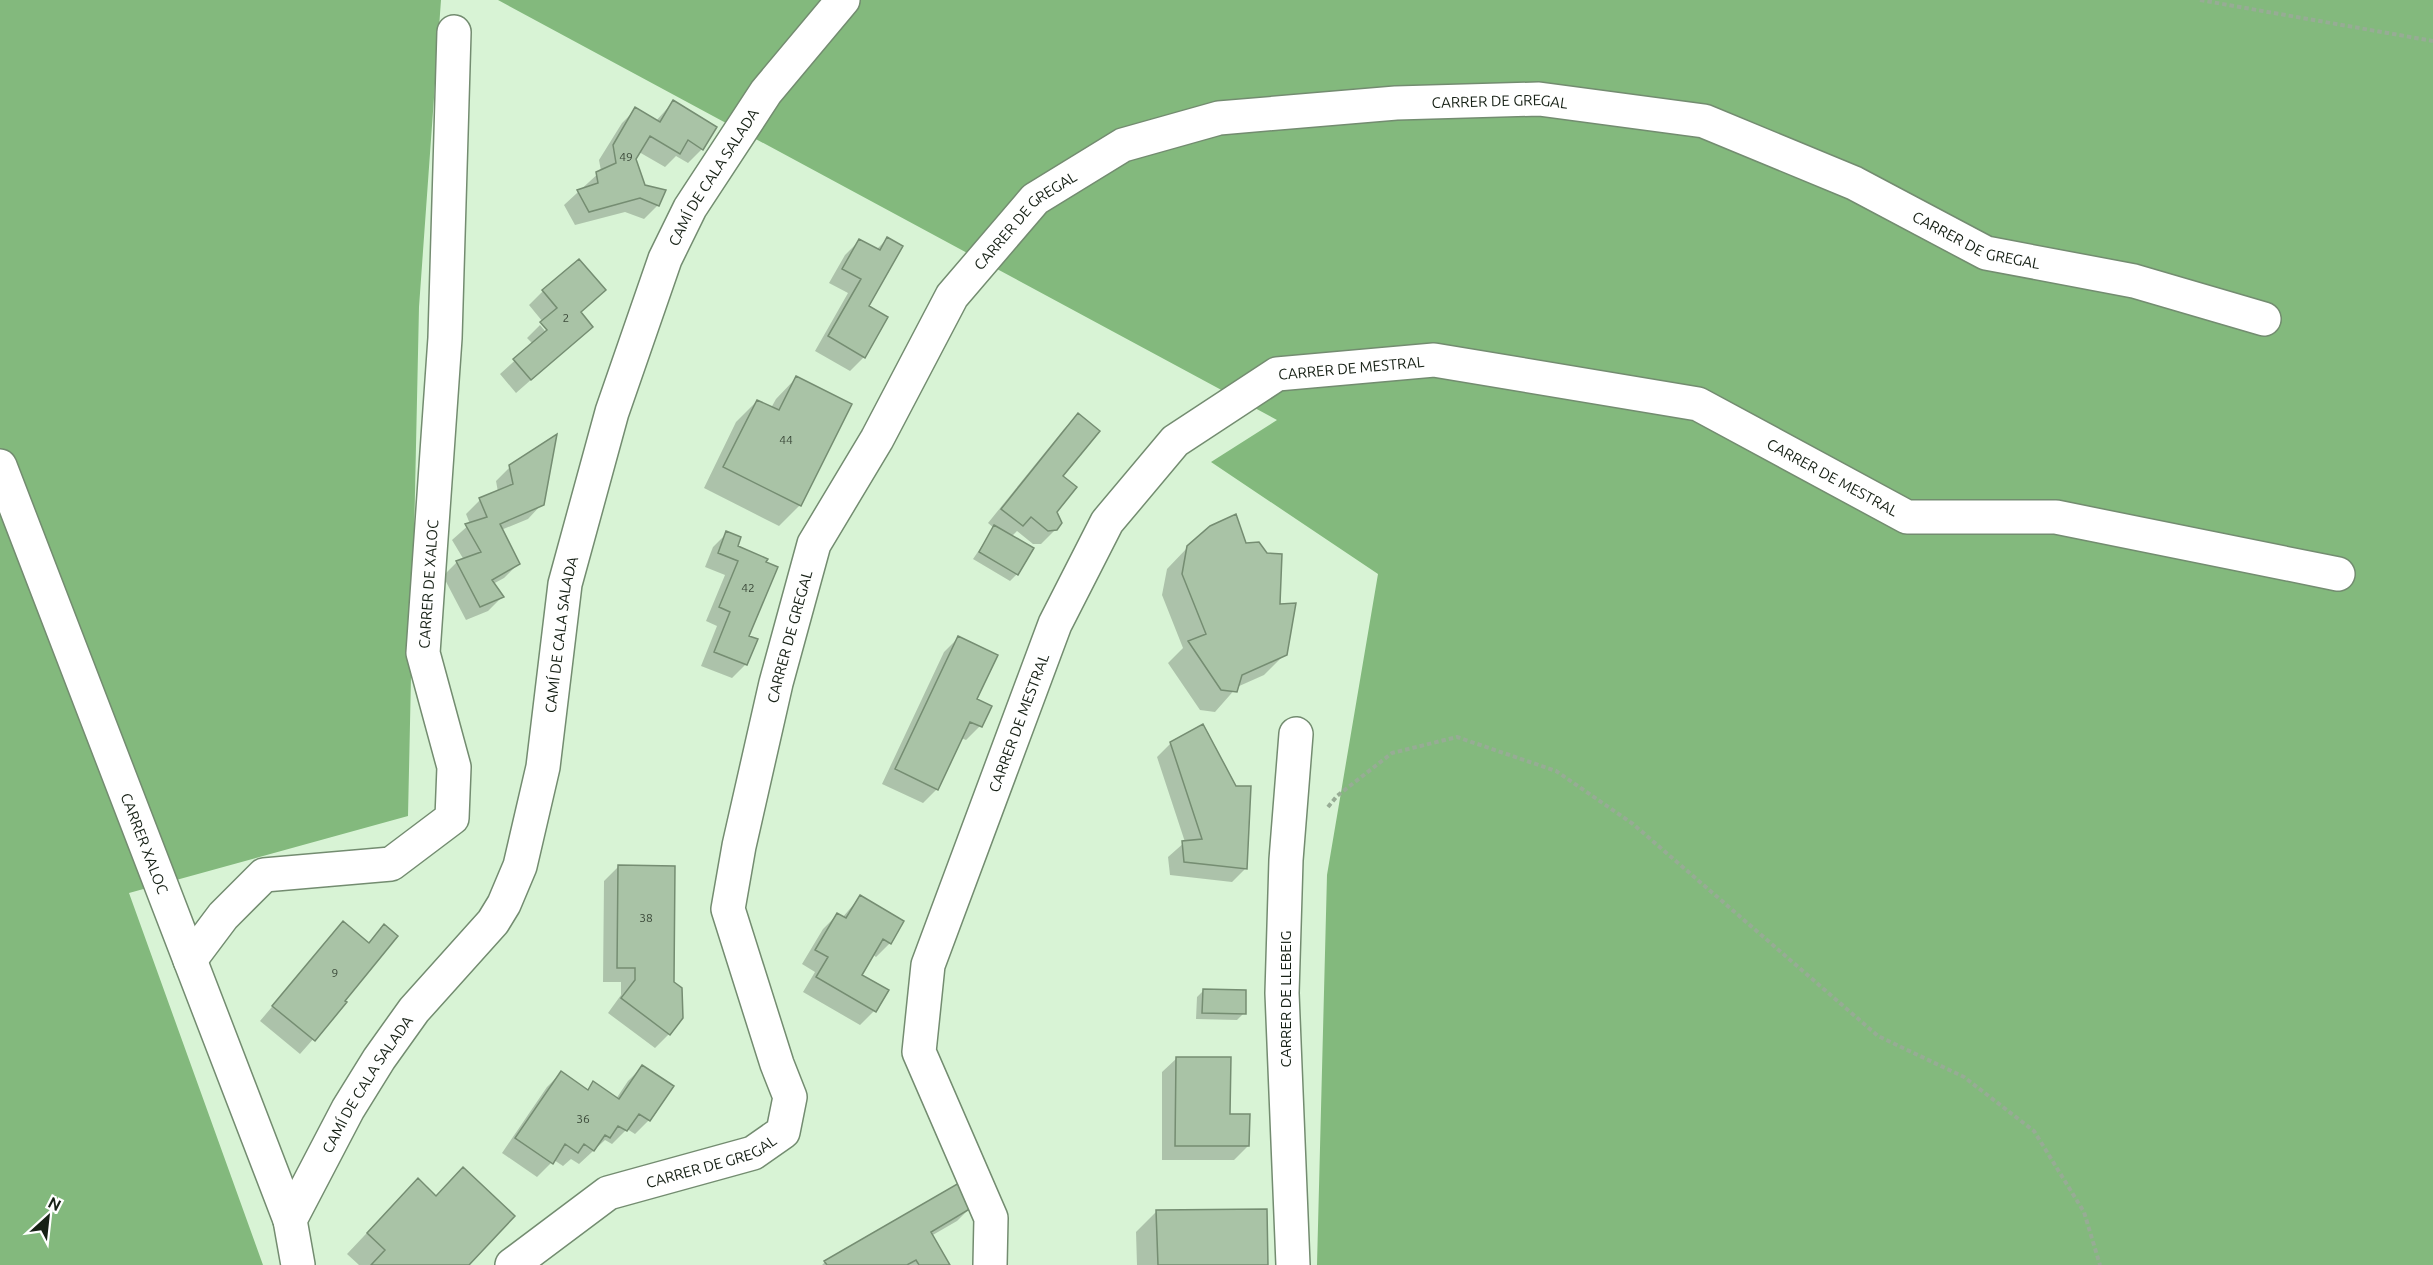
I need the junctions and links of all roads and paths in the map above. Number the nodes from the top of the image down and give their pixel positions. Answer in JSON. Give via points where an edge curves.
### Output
{"nodes":[{"id":1,"x":843,"y":0,"type":"edge"},
{"id":2,"x":2200,"y":0,"type":"edge"},
{"id":3,"x":454,"y":32,"type":"dead end"},
{"id":4,"x":2433,"y":41,"type":"edge"},
{"id":5,"x":2264,"y":320,"type":"dead end"},
{"id":6,"x":0,"y":466,"type":"edge"},
{"id":7,"x":2338,"y":574,"type":"dead end"},
{"id":8,"x":1296,"y":734,"type":"dead end"},
{"id":9,"x":1323,"y":814,"type":"dead end"},
{"id":10,"x":190,"y":960,"type":"junction"},
{"id":11,"x":290,"y":1220,"type":"junction"},
{"id":12,"x":297,"y":1265,"type":"edge"},
{"id":13,"x":512,"y":1265,"type":"edge"},
{"id":14,"x":990,"y":1265,"type":"edge"},
{"id":15,"x":1293,"y":1265,"type":"edge"},
{"id":16,"x":2100,"y":1265,"type":"edge"}],
"edges":[{"from":1,"to":11,"type":"street","name":"CAMÍ DE CALA SALADA","via":[[766,92],[690,208],[665,260],[612,412],[565,584],[543,767],[526,847],[513,886],[494,922],[414,1010],[379,1059]]},
{"from":2,"to":4,"type":"path"},
{"from":3,"to":10,"type":"street","name":"CARRER DE XALOC","via":[[445,338],[423,653],[454,767],[452,818],[391,864],[264,875],[223,916]]},
{"from":5,"to":13,"type":"street","name":"CARRER DE GREGAL","via":[[2134,281],[1986,253],[1854,183],[1704,121],[1539,99],[1396,103],[1219,118],[1123,145],[1035,199],[952,296],[877,440],[814,544],[776,683],[728,909],[790,1097],[783,1132],[753,1153],[608,1193]]},
{"from":6,"to":10,"type":"street","name":"CARRER XALOC"},
{"from":7,"to":14,"type":"street","name":"CARRER DE MESTRAL","via":[[2056,518],[1907,517],[1698,404],[1434,360],[1277,374],[1175,441],[1107,522],[1055,624],[928,965],[919,1052],[991,1218]]},
{"from":8,"to":15,"type":"street","name":"CARRER DE LLEBEIG","via":[[1286,860],[1282,993]]},
{"from":9,"to":16,"type":"path","via":[[1337,796],[1392,753],[1457,737],[1556,771],[1633,824],[1878,1036],[1964,1077],[2034,1131],[2084,1212]]},
{"from":10,"to":11,"type":"street","name":"CARRER XALOC"},
{"from":11,"to":12,"type":"street"}]}
